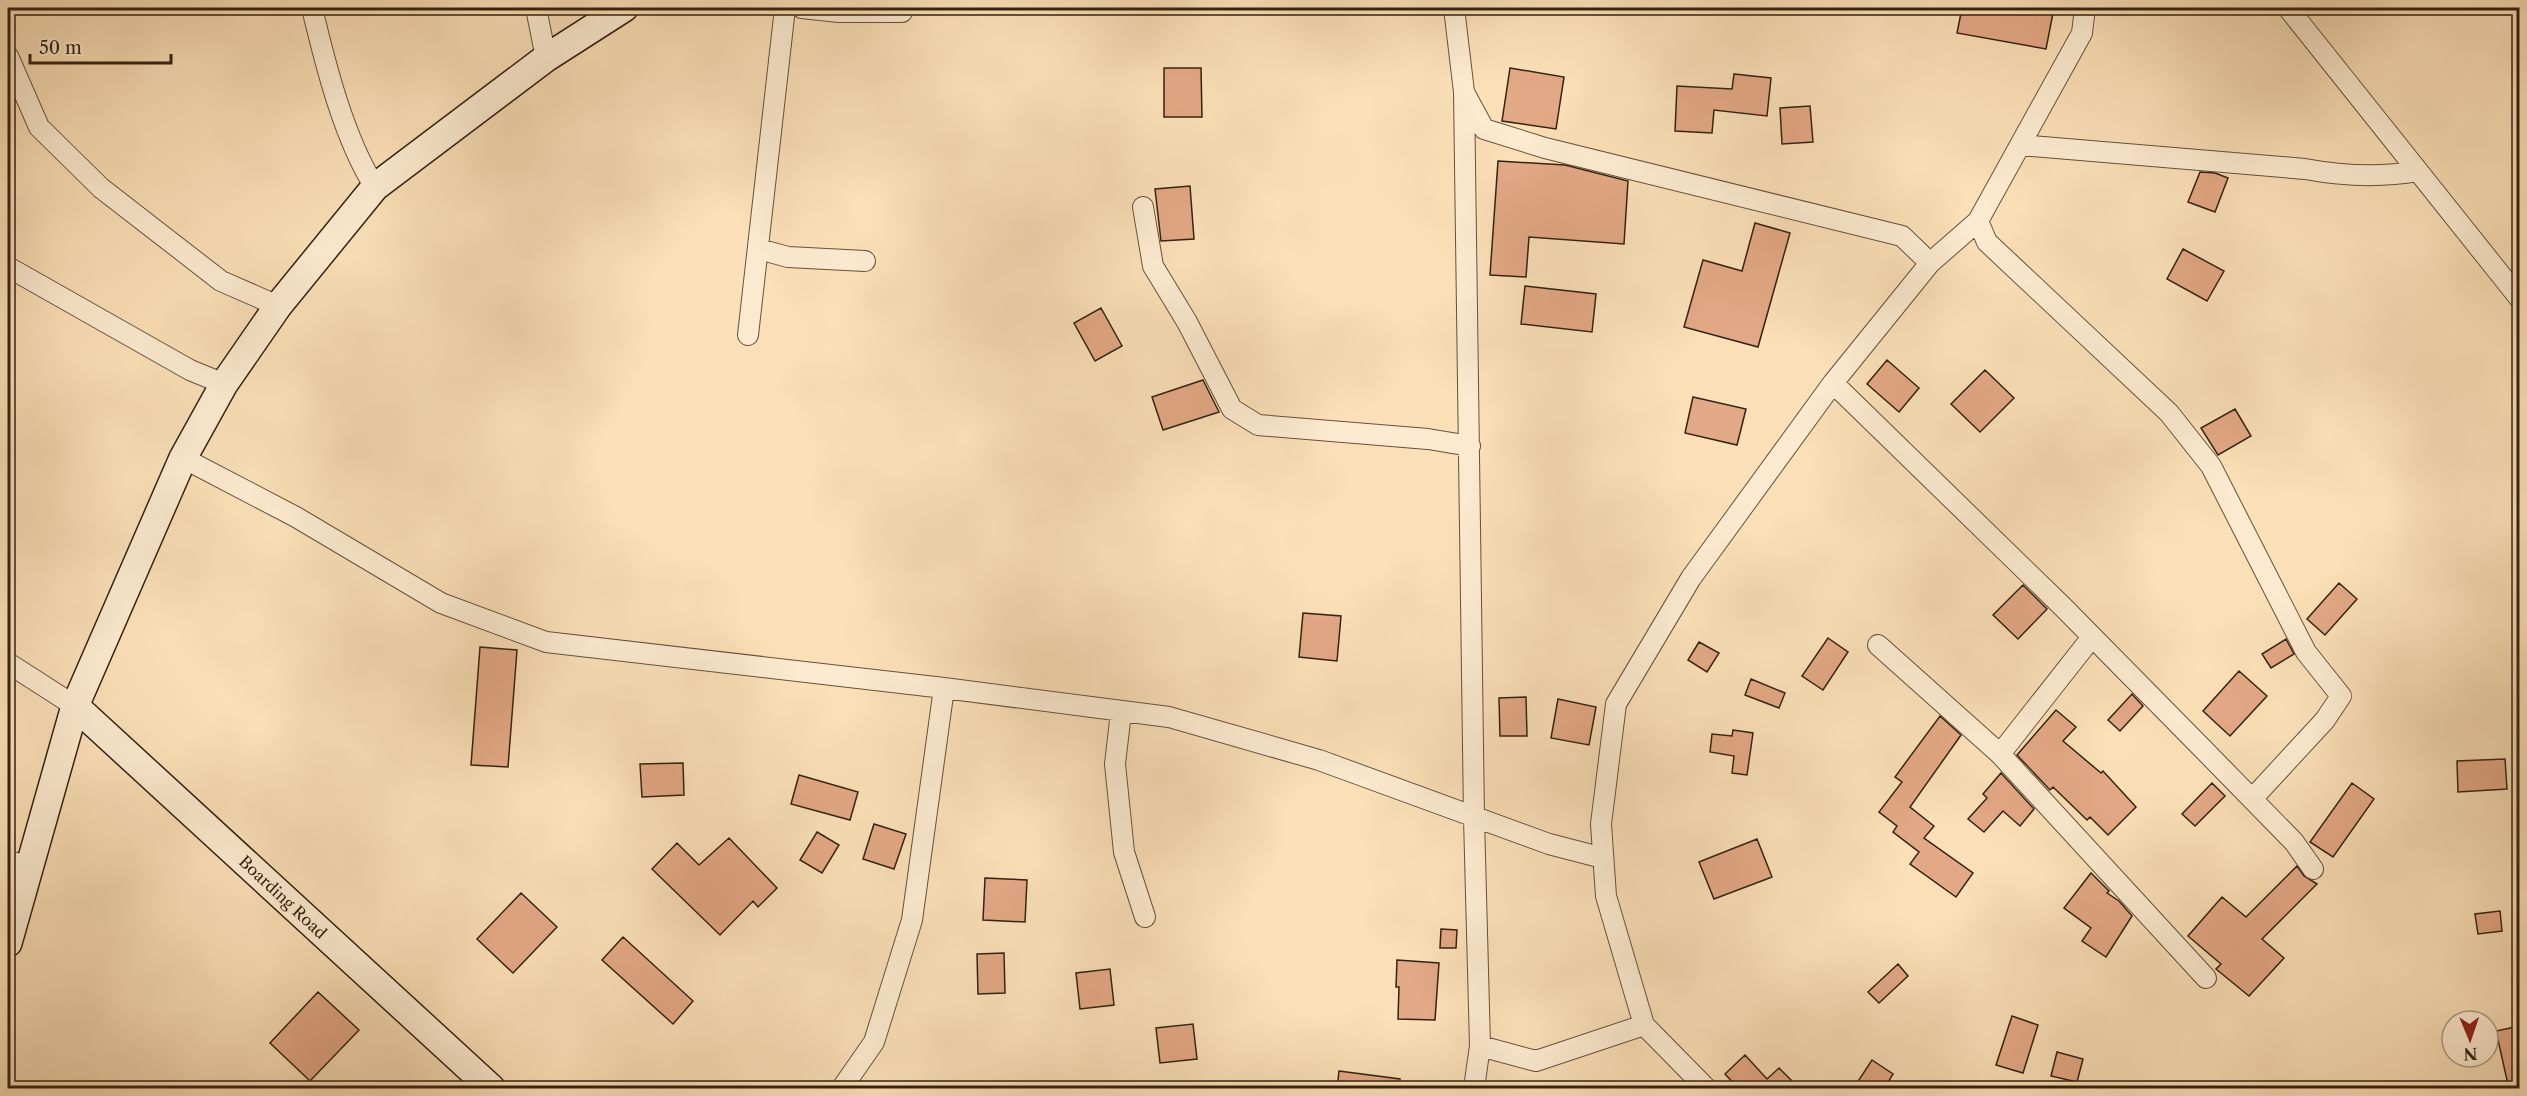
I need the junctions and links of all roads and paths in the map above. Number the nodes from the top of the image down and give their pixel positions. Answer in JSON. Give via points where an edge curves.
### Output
{"nodes":[{"id":1,"x":312,"y":8,"type":"edge"},
{"id":2,"x":536,"y":8,"type":"edge"},
{"id":3,"x":624,"y":8,"type":"edge"},
{"id":4,"x":785,"y":8,"type":"edge"},
{"id":5,"x":802,"y":8,"type":"edge"},
{"id":6,"x":1454,"y":8,"type":"edge"},
{"id":7,"x":2085,"y":8,"type":"edge"},
{"id":8,"x":2288,"y":8,"type":"edge"},
{"id":9,"x":902,"y":12,"type":"dead end"},
{"id":10,"x":8,"y":56,"type":"edge"},
{"id":11,"x":546,"y":57,"type":"junction"},
{"id":12,"x":1464,"y":92,"type":"junction"},
{"id":13,"x":2020,"y":145,"type":"junction"},
{"id":14,"x":2418,"y":171,"type":"junction"},
{"id":15,"x":375,"y":187,"type":"junction"},
{"id":16,"x":1143,"y":207,"type":"dead end"},
{"id":17,"x":1978,"y":220,"type":"junction"},
{"id":18,"x":759,"y":249,"type":"junction"},
{"id":19,"x":865,"y":261,"type":"dead end"},
{"id":20,"x":1930,"y":262,"type":"junction"},
{"id":21,"x":8,"y":267,"type":"edge"},
{"id":22,"x":2520,"y":299,"type":"edge"},
{"id":23,"x":278,"y":306,"type":"junction"},
{"id":24,"x":748,"y":335,"type":"dead end"},
{"id":25,"x":1833,"y":383,"type":"junction"},
{"id":26,"x":224,"y":384,"type":"junction"},
{"id":27,"x":1470,"y":446,"type":"junction"},
{"id":28,"x":183,"y":458,"type":"junction"},
{"id":29,"x":2092,"y":637,"type":"junction"},
{"id":30,"x":1878,"y":645,"type":"dead end"},
{"id":31,"x":8,"y":663,"type":"edge"},
{"id":32,"x":944,"y":688,"type":"junction"},
{"id":33,"x":75,"y":706,"type":"junction"},
{"id":34,"x":1121,"y":712,"type":"junction"},
{"id":35,"x":2000,"y":754,"type":"junction"},
{"id":36,"x":2252,"y":799,"type":"junction"},
{"id":37,"x":1474,"y":818,"type":"junction"},
{"id":38,"x":1603,"y":858,"type":"junction"},
{"id":39,"x":18,"y":864,"type":"edge"},
{"id":40,"x":2313,"y":869,"type":"dead end"},
{"id":41,"x":1145,"y":917,"type":"dead end"},
{"id":42,"x":8,"y":943,"type":"edge"},
{"id":43,"x":2206,"y":978,"type":"dead end"},
{"id":44,"x":1644,"y":1024,"type":"junction"},
{"id":45,"x":1480,"y":1046,"type":"junction"},
{"id":46,"x":491,"y":1089,"type":"edge"},
{"id":47,"x":842,"y":1089,"type":"edge"},
{"id":48,"x":1474,"y":1089,"type":"edge"},
{"id":49,"x":1706,"y":1089,"type":"edge"}],
"edges":[{"from":1,"to":15,"type":"street","via":[[325,63],[357,153]]},
{"from":2,"to":11,"type":"street"},
{"from":3,"to":11,"type":"main road"},
{"from":4,"to":18,"type":"street"},
{"from":5,"to":9,"type":"street"},
{"from":6,"to":12,"type":"street"},
{"from":7,"to":13,"type":"street","via":[[2082,33]]},
{"from":8,"to":14,"type":"street"},
{"from":10,"to":23,"type":"street","via":[[39,127],[101,188],[221,281]]},
{"from":11,"to":15,"type":"main road"},
{"from":12,"to":20,"type":"street","via":[[1484,129],[1545,148],[1902,236]]},
{"from":12,"to":27,"type":"street"},
{"from":13,"to":14,"type":"street","via":[[2305,168],[2344,176],[2390,176]]},
{"from":13,"to":17,"type":"street"},
{"from":14,"to":22,"type":"street"},
{"from":15,"to":23,"type":"main road"},
{"from":16,"to":27,"type":"street","via":[[1153,266],[1232,409],[1258,425]]},
{"from":17,"to":20,"type":"street"},
{"from":17,"to":36,"type":"street","via":[[1987,242],[2169,413],[2211,466],[2306,652],[2341,696],[2325,720]]},
{"from":18,"to":19,"type":"street","via":[[788,257]]},
{"from":18,"to":24,"type":"street"},
{"from":20,"to":25,"type":"street"},
{"from":21,"to":26,"type":"street","via":[[190,370]]},
{"from":23,"to":26,"type":"main road"},
{"from":25,"to":29,"type":"street"},
{"from":25,"to":38,"type":"street","via":[[1691,578],[1616,704],[1601,824]]},
{"from":26,"to":28,"type":"main road"},
{"from":27,"to":37,"type":"street"},
{"from":28,"to":32,"type":"street","via":[[296,517],[441,603],[546,642]]},
{"from":28,"to":33,"type":"main road"},
{"from":29,"to":35,"type":"street"},
{"from":29,"to":36,"type":"street"},
{"from":30,"to":35,"type":"street"},
{"from":31,"to":33,"type":"street"},
{"from":32,"to":34,"type":"street"},
{"from":32,"to":47,"type":"street","via":[[912,920],[874,1042]]},
{"from":33,"to":39,"type":"main road"},
{"from":33,"to":46,"type":"main road","name":"Boarding Road"},
{"from":34,"to":37,"type":"street","via":[[1169,717],[1319,760]]},
{"from":34,"to":41,"type":"street","via":[[1115,764],[1124,852]]},
{"from":35,"to":43,"type":"street"},
{"from":36,"to":40,"type":"street","via":[[2294,842]]},
{"from":37,"to":38,"type":"street"},
{"from":37,"to":45,"type":"street"},
{"from":38,"to":44,"type":"street","via":[[1606,896]]},
{"from":39,"to":42,"type":"main road"},
{"from":44,"to":45,"type":"street","via":[[1536,1061]]},
{"from":44,"to":49,"type":"street"},
{"from":45,"to":48,"type":"street"}]}
